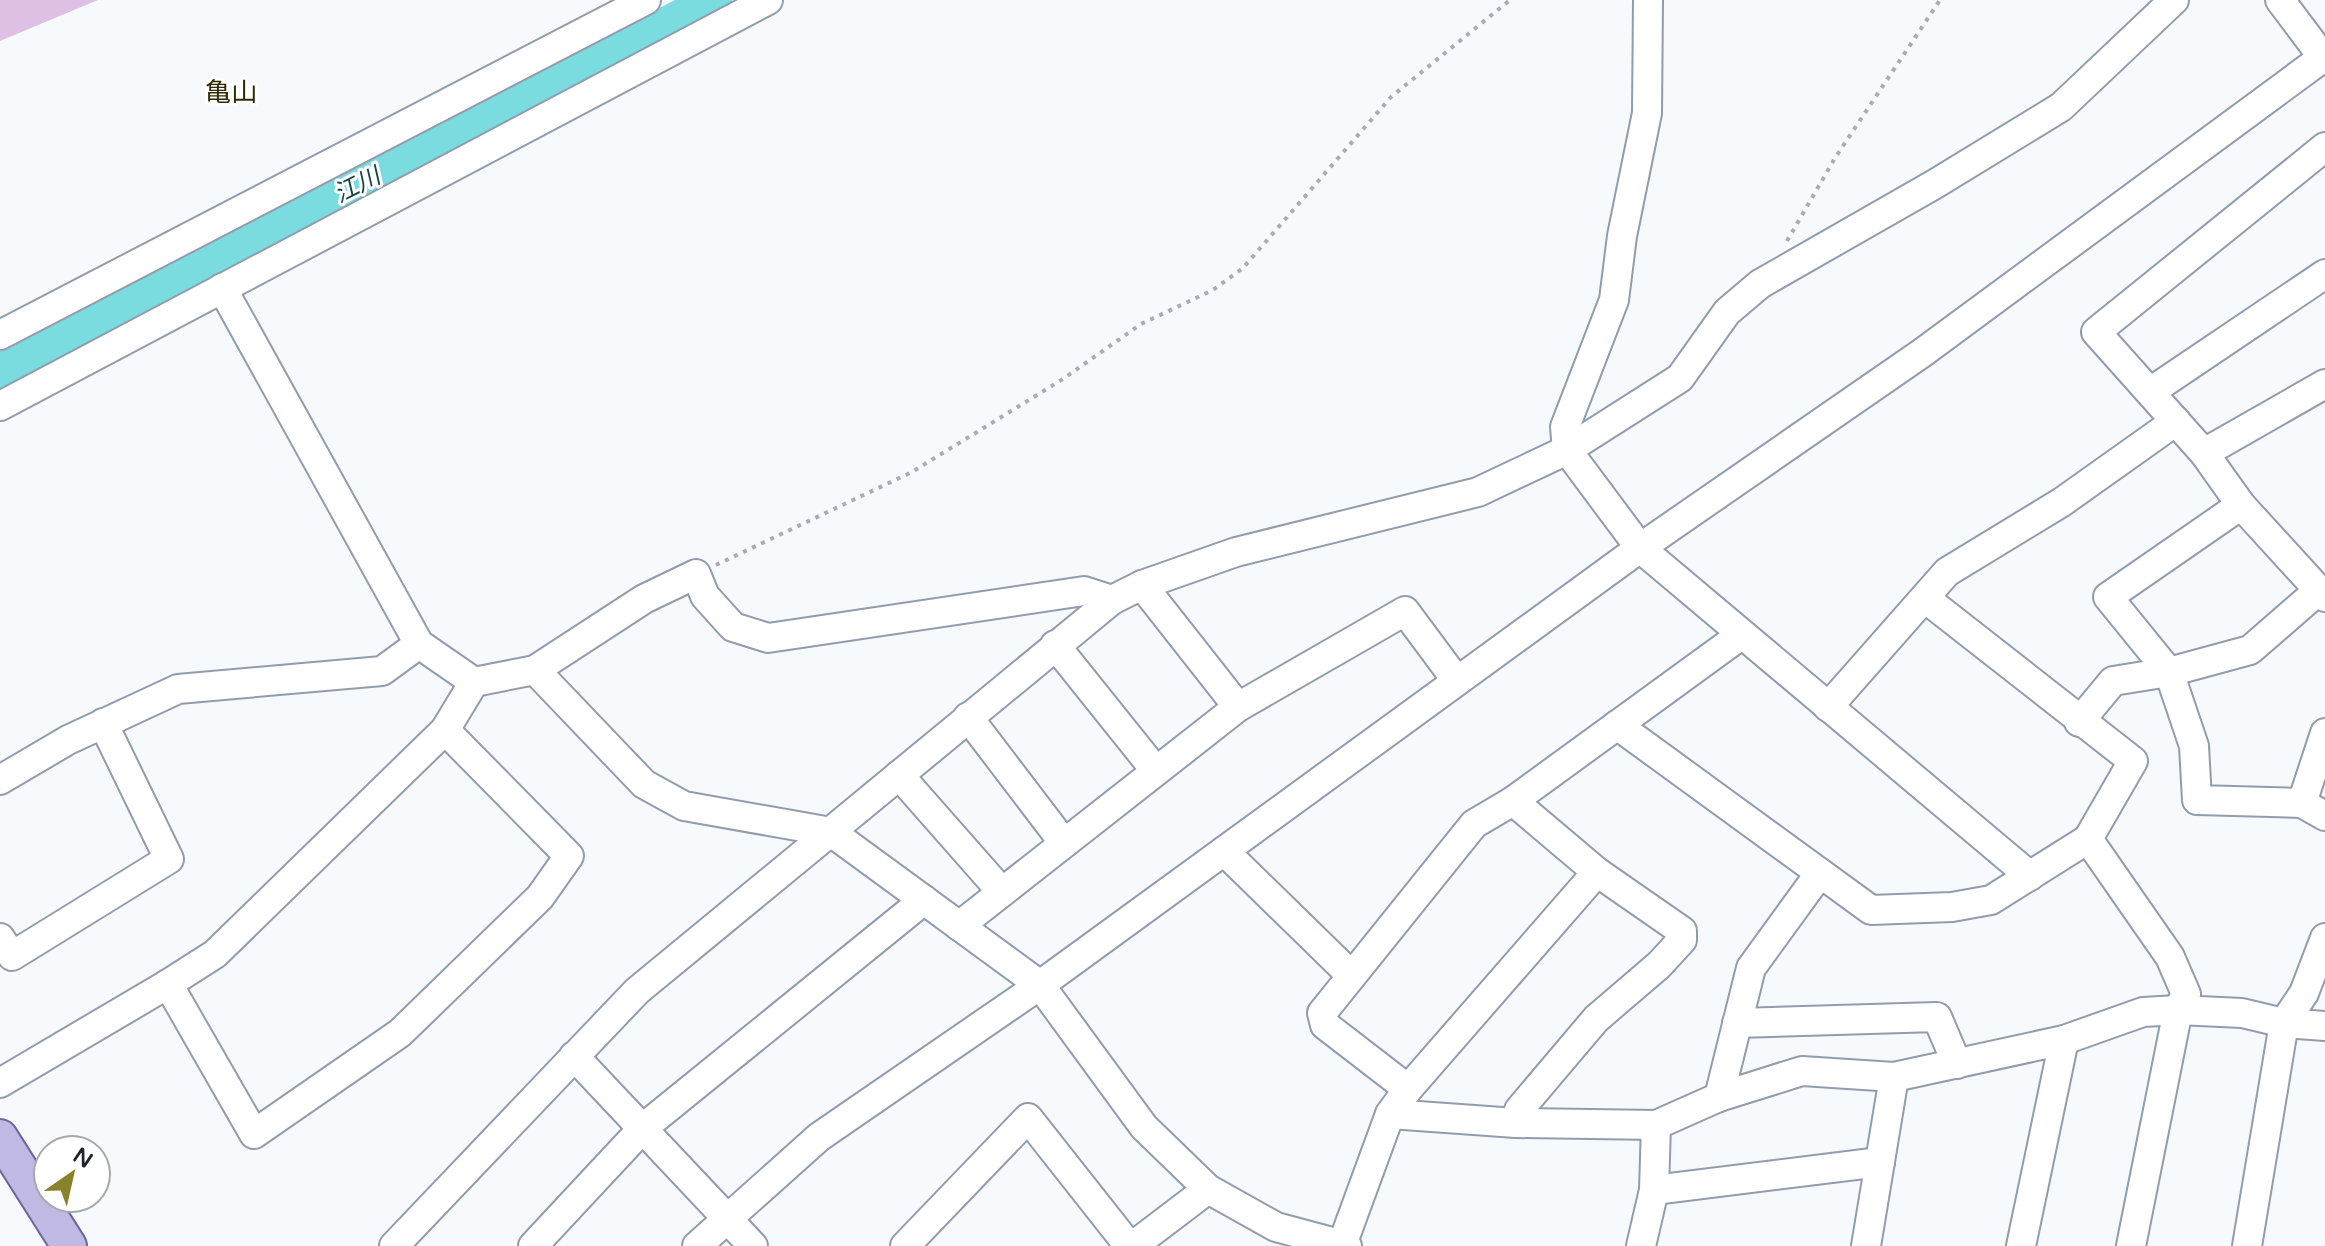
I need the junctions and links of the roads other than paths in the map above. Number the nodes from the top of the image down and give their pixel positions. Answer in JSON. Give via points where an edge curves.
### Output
{"nodes":[{"id":1,"x":646,"y":0,"type":"edge"},
{"id":2,"x":768,"y":0,"type":"edge"},
{"id":3,"x":1648,"y":0,"type":"edge"},
{"id":4,"x":2174,"y":0,"type":"edge"},
{"id":5,"x":2280,"y":0,"type":"edge"},
{"id":6,"x":2324,"y":58,"type":"edge"},
{"id":7,"x":2325,"y":147,"type":"edge"},
{"id":8,"x":2325,"y":274,"type":"edge"},
{"id":9,"x":222,"y":288,"type":"junction"},
{"id":10,"x":0,"y":335,"type":"edge"},
{"id":11,"x":2325,"y":384,"type":"edge"},
{"id":12,"x":2150,"y":392,"type":"junction"},
{"id":13,"x":0,"y":406,"type":"edge"},
{"id":14,"x":2176,"y":421,"type":"junction"},
{"id":15,"x":1567,"y":450,"type":"junction"},
{"id":16,"x":2204,"y":453,"type":"junction"},
{"id":17,"x":2241,"y":505,"type":"junction"},
{"id":18,"x":1640,"y":548,"type":"junction"},
{"id":19,"x":1142,"y":585,"type":"junction"},
{"id":20,"x":2322,"y":593,"type":"edge"},
{"id":21,"x":1926,"y":599,"type":"junction"},
{"id":22,"x":1112,"y":600,"type":"junction"},
{"id":23,"x":1741,"y":635,"type":"junction"},
{"id":24,"x":419,"y":644,"type":"junction"},
{"id":25,"x":1055,"y":645,"type":"junction"},
{"id":26,"x":535,"y":670,"type":"junction"},
{"id":27,"x":2169,"y":672,"type":"junction"},
{"id":28,"x":1457,"y":681,"type":"junction"},
{"id":29,"x":474,"y":682,"type":"junction"},
{"id":30,"x":1238,"y":707,"type":"junction"},
{"id":31,"x":1828,"y":707,"type":"junction"},
{"id":32,"x":968,"y":717,"type":"junction"},
{"id":33,"x":2079,"y":722,"type":"junction"},
{"id":34,"x":103,"y":723,"type":"junction"},
{"id":35,"x":1617,"y":725,"type":"junction"},
{"id":36,"x":445,"y":730,"type":"junction"},
{"id":37,"x":2325,"y":733,"type":"edge"},
{"id":38,"x":1156,"y":771,"type":"junction"},
{"id":39,"x":899,"y":775,"type":"junction"},
{"id":40,"x":0,"y":780,"type":"edge"},
{"id":41,"x":1513,"y":801,"type":"junction"},
{"id":42,"x":2314,"y":810,"type":"edge"},
{"id":43,"x":831,"y":832,"type":"junction"},
{"id":44,"x":2088,"y":839,"type":"junction"},
{"id":45,"x":1064,"y":843,"type":"junction"},
{"id":46,"x":1224,"y":851,"type":"junction"},
{"id":47,"x":1597,"y":872,"type":"junction"},
{"id":48,"x":1820,"y":873,"type":"junction"},
{"id":49,"x":2030,"y":876,"type":"junction"},
{"id":50,"x":1002,"y":892,"type":"junction"},
{"id":51,"x":924,"y":900,"type":"junction"},
{"id":52,"x":959,"y":926,"type":"junction"},
{"id":53,"x":0,"y":938,"type":"edge"},
{"id":54,"x":2325,"y":938,"type":"edge"},
{"id":55,"x":1351,"y":975,"type":"junction"},
{"id":56,"x":168,"y":984,"type":"junction"},
{"id":57,"x":1040,"y":985,"type":"junction"},
{"id":58,"x":2178,"y":1010,"type":"junction"},
{"id":59,"x":1737,"y":1023,"type":"junction"},
{"id":60,"x":2284,"y":1023,"type":"junction"},
{"id":61,"x":2325,"y":1026,"type":"edge"},
{"id":62,"x":2064,"y":1040,"type":"junction"},
{"id":63,"x":574,"y":1056,"type":"junction"},
{"id":64,"x":1957,"y":1064,"type":"junction"},
{"id":65,"x":1894,"y":1077,"type":"junction"},
{"id":66,"x":0,"y":1083,"type":"edge"},
{"id":67,"x":1408,"y":1089,"type":"junction"},
{"id":68,"x":1719,"y":1097,"type":"junction"},
{"id":69,"x":1390,"y":1114,"type":"junction"},
{"id":70,"x":1516,"y":1123,"type":"junction"},
{"id":71,"x":1656,"y":1125,"type":"junction"},
{"id":72,"x":643,"y":1128,"type":"junction"},
{"id":73,"x":0,"y":1137,"type":"edge"},
{"id":74,"x":1880,"y":1162,"type":"junction"},
{"id":75,"x":1208,"y":1189,"type":"junction"},
{"id":76,"x":1654,"y":1190,"type":"junction"},
{"id":77,"x":727,"y":1219,"type":"junction"},
{"id":78,"x":1344,"y":1245,"type":"edge"},
{"id":79,"x":69,"y":1246,"type":"edge"},
{"id":80,"x":394,"y":1246,"type":"edge"},
{"id":81,"x":533,"y":1246,"type":"edge"},
{"id":82,"x":697,"y":1246,"type":"edge"},
{"id":83,"x":753,"y":1246,"type":"edge"},
{"id":84,"x":905,"y":1246,"type":"edge"},
{"id":85,"x":1131,"y":1246,"type":"edge"},
{"id":86,"x":1641,"y":1246,"type":"edge"},
{"id":87,"x":1866,"y":1246,"type":"edge"},
{"id":88,"x":2021,"y":1246,"type":"edge"},
{"id":89,"x":2131,"y":1246,"type":"edge"},
{"id":90,"x":2247,"y":1246,"type":"edge"}],
"edges":[{"from":1,"to":10,"type":"street"},
{"from":2,"to":9,"type":"street"},
{"from":3,"to":15,"type":"street","via":[[1647,113],[1614,300],[1565,427]]},
{"from":4,"to":15,"type":"street","via":[[2061,107],[1760,284],[1727,312],[1680,378]]},
{"from":5,"to":6,"type":"street"},
{"from":6,"to":18,"type":"street","via":[[1922,353]]},
{"from":7,"to":12,"type":"street","via":[[2096,332]]},
{"from":8,"to":12,"type":"street"},
{"from":9,"to":13,"type":"street"},
{"from":9,"to":24,"type":"street"},
{"from":11,"to":16,"type":"street"},
{"from":12,"to":14,"type":"street"},
{"from":14,"to":16,"type":"street"},
{"from":14,"to":21,"type":"street","via":[[2062,502],[1947,572]]},
{"from":15,"to":18,"type":"street"},
{"from":15,"to":19,"type":"street","via":[[1478,492],[1236,552]]},
{"from":16,"to":17,"type":"street"},
{"from":17,"to":20,"type":"street"},
{"from":17,"to":27,"type":"street","via":[[2108,597]]},
{"from":18,"to":23,"type":"street"},
{"from":18,"to":28,"type":"street"},
{"from":19,"to":22,"type":"street"},
{"from":19,"to":30,"type":"street"},
{"from":20,"to":27,"type":"street","via":[[2250,650]]},
{"from":21,"to":31,"type":"street"},
{"from":21,"to":33,"type":"street"},
{"from":22,"to":25,"type":"street"},
{"from":22,"to":26,"type":"street","via":[[1084,591],[768,638],[733,627],[705,596],[696,574],[644,599]]},
{"from":23,"to":31,"type":"street"},
{"from":23,"to":35,"type":"street"},
{"from":24,"to":29,"type":"street"},
{"from":24,"to":34,"type":"street","via":[[382,671],[178,689]]},
{"from":25,"to":32,"type":"street"},
{"from":25,"to":38,"type":"street"},
{"from":26,"to":29,"type":"street"},
{"from":26,"to":43,"type":"street","via":[[644,784],[684,806]]},
{"from":27,"to":33,"type":"street","via":[[2113,681]]},
{"from":27,"to":42,"type":"street","via":[[2194,746],[2197,800]]},
{"from":28,"to":30,"type":"street","via":[[1405,611]]},
{"from":28,"to":46,"type":"street"},
{"from":29,"to":36,"type":"street"},
{"from":30,"to":38,"type":"street"},
{"from":31,"to":49,"type":"street"},
{"from":32,"to":39,"type":"street"},
{"from":32,"to":45,"type":"street"},
{"from":33,"to":44,"type":"street","via":[[2133,761]]},
{"from":34,"to":40,"type":"street"},
{"from":34,"to":53,"type":"street","via":[[169,859],[12,956]]},
{"from":35,"to":41,"type":"street"},
{"from":35,"to":48,"type":"street"},
{"from":36,"to":56,"type":"street","via":[[224,945]]},
{"from":36,"to":56,"type":"street","via":[[569,856],[540,897],[400,1033],[254,1134]]},
{"from":37,"to":42,"type":"street"},
{"from":38,"to":45,"type":"street"},
{"from":39,"to":43,"type":"street"},
{"from":39,"to":50,"type":"street"},
{"from":41,"to":47,"type":"street"},
{"from":41,"to":55,"type":"street","via":[[1474,824]]},
{"from":43,"to":51,"type":"street"},
{"from":43,"to":63,"type":"street","via":[[637,991]]},
{"from":44,"to":49,"type":"street"},
{"from":44,"to":58,"type":"street","via":[[2170,957],[2186,994]]},
{"from":45,"to":50,"type":"street"},
{"from":46,"to":55,"type":"street"},
{"from":46,"to":57,"type":"street"},
{"from":47,"to":67,"type":"street"},
{"from":47,"to":70,"type":"street","via":[[1682,931],[1682,940],[1596,1019],[1519,1110]]},
{"from":48,"to":49,"type":"street","via":[[1871,910],[1991,900]]},
{"from":48,"to":59,"type":"street","via":[[1751,968]]},
{"from":50,"to":52,"type":"street"},
{"from":51,"to":52,"type":"street"},
{"from":51,"to":72,"type":"street"},
{"from":52,"to":57,"type":"street"},
{"from":54,"to":60,"type":"street","via":[[2304,993]]},
{"from":55,"to":67,"type":"street","via":[[1322,1013],[1325,1025]]},
{"from":56,"to":66,"type":"street"},
{"from":57,"to":75,"type":"street","via":[[1144,1127]]},
{"from":57,"to":77,"type":"street","via":[[819,1137]]},
{"from":58,"to":60,"type":"street","via":[[2242,1013]]},
{"from":58,"to":62,"type":"street","via":[[2143,1012]]},
{"from":58,"to":89,"type":"street"},
{"from":59,"to":64,"type":"street","via":[[1937,1017]]},
{"from":59,"to":68,"type":"street"},
{"from":60,"to":61,"type":"street"},
{"from":60,"to":90,"type":"street"},
{"from":62,"to":64,"type":"street"},
{"from":62,"to":88,"type":"street"},
{"from":63,"to":72,"type":"street"},
{"from":63,"to":80,"type":"street"},
{"from":64,"to":65,"type":"street"},
{"from":65,"to":68,"type":"street","via":[[1802,1071]]},
{"from":65,"to":74,"type":"street"},
{"from":67,"to":69,"type":"street"},
{"from":68,"to":71,"type":"street"},
{"from":69,"to":70,"type":"street"},
{"from":69,"to":78,"type":"street"},
{"from":70,"to":71,"type":"street"},
{"from":71,"to":76,"type":"street"},
{"from":72,"to":77,"type":"street"},
{"from":72,"to":81,"type":"street"},
{"from":73,"to":79,"type":"main road"},
{"from":74,"to":76,"type":"street"},
{"from":74,"to":87,"type":"street"},
{"from":75,"to":78,"type":"street","via":[[1276,1227]]},
{"from":75,"to":85,"type":"street"},
{"from":76,"to":86,"type":"street"},
{"from":77,"to":82,"type":"street"},
{"from":77,"to":83,"type":"street"},
{"from":84,"to":85,"type":"street","via":[[1028,1118]]}]}
